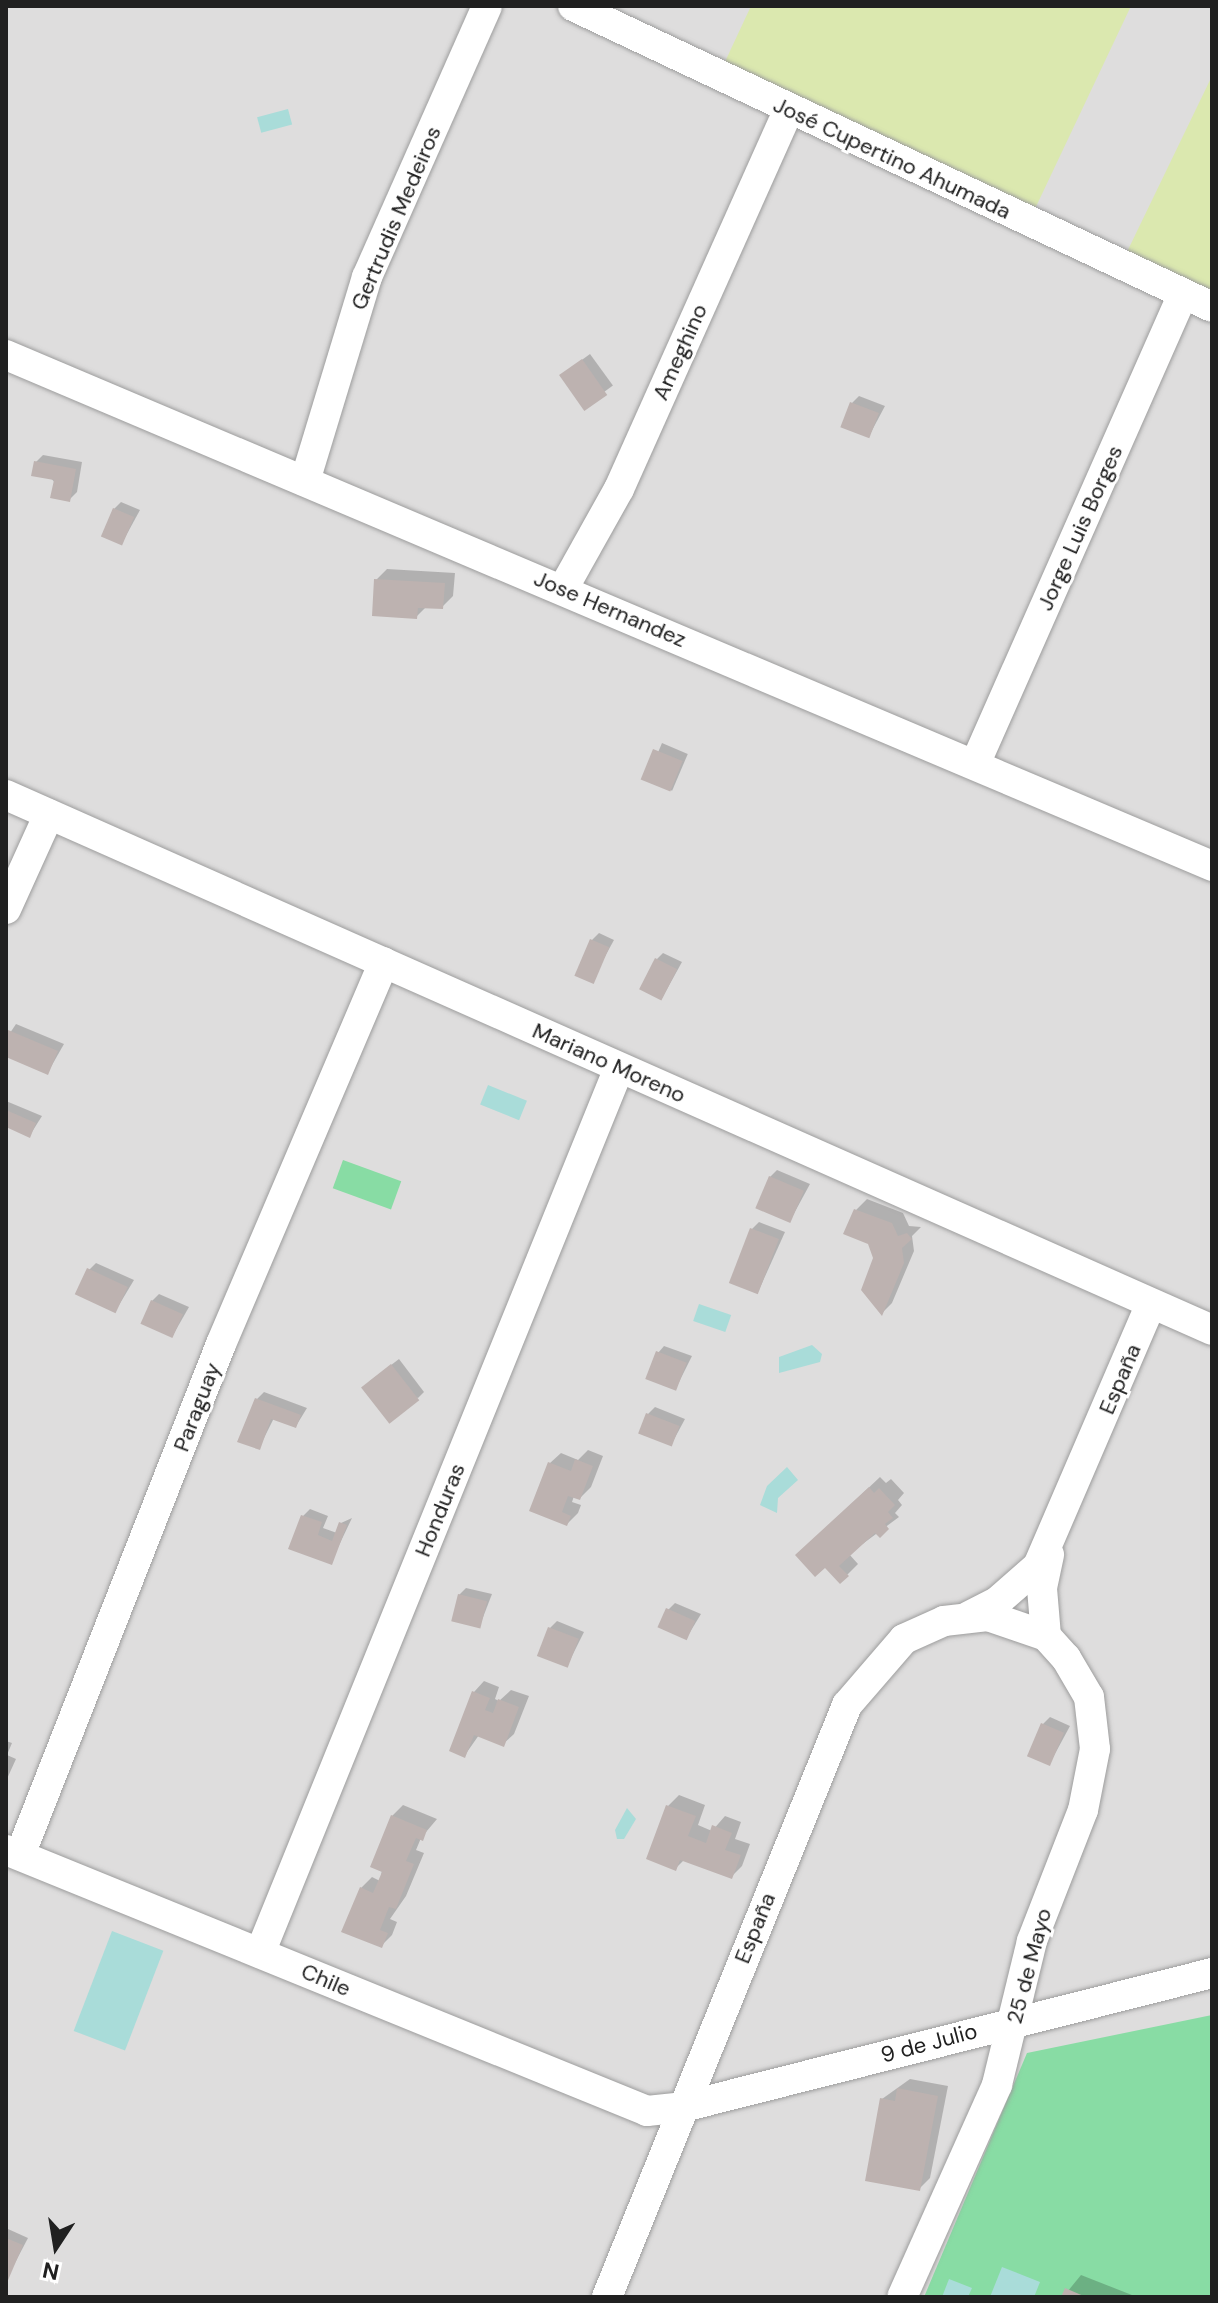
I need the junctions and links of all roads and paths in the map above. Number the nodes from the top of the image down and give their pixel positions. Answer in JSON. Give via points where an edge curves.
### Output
{"nodes":[{"id":1,"x":487,"y":6,"type":"edge"},
{"id":2,"x":573,"y":6,"type":"edge"},
{"id":3,"x":788,"y":111,"type":"junction"},
{"id":4,"x":1183,"y":294,"type":"junction"},
{"id":5,"x":1212,"y":307,"type":"edge"},
{"id":6,"x":6,"y":355,"type":"edge"},
{"id":7,"x":305,"y":481,"type":"junction"},
{"id":8,"x":563,"y":589,"type":"junction"},
{"id":9,"x":976,"y":762,"type":"junction"},
{"id":10,"x":6,"y":795,"type":"edge"},
{"id":11,"x":49,"y":814,"type":"junction"},
{"id":12,"x":1212,"y":866,"type":"edge"},
{"id":13,"x":6,"y":909,"type":"edge"},
{"id":14,"x":384,"y":962,"type":"junction"},
{"id":15,"x":619,"y":1068,"type":"junction"},
{"id":16,"x":1151,"y":1304,"type":"junction"},
{"id":17,"x":1212,"y":1330,"type":"edge"},
{"id":18,"x":1052,"y":1543,"type":"junction"},
{"id":19,"x":969,"y":1616,"type":"junction"},
{"id":20,"x":1046,"y":1636,"type":"junction"},
{"id":21,"x":13,"y":1853,"type":"edge"},
{"id":22,"x":260,"y":1953,"type":"junction"},
{"id":23,"x":1212,"y":1973,"type":"edge"},
{"id":24,"x":1013,"y":2022,"type":"junction"},
{"id":25,"x":683,"y":2107,"type":"junction"},
{"id":26,"x":647,"y":2111,"type":"joint"},
{"id":27,"x":607,"y":2297,"type":"edge"},
{"id":28,"x":902,"y":2297,"type":"edge"}],
"edges":[{"from":1,"to":7,"type":"street","name":"Gertrudis Medeiros","via":[[367,277]]},
{"from":2,"to":3,"type":"street","name":"José Cupertino Ahumada"},
{"from":3,"to":4,"type":"street","name":"José Cupertino Ahumada"},
{"from":3,"to":8,"type":"street","name":"Ameghino","via":[[619,489]]},
{"from":4,"to":5,"type":"street","name":"José Cupertino Ahumada"},
{"from":4,"to":9,"type":"street","name":"Jorge Luis Borges"},
{"from":6,"to":7,"type":"street","name":"Jose Hernandez"},
{"from":7,"to":8,"type":"street","name":"Jose Hernandez"},
{"from":8,"to":9,"type":"street","name":"Jose Hernandez"},
{"from":9,"to":12,"type":"street","name":"Jose Hernandez"},
{"from":10,"to":11,"type":"street","name":"Mariano Moreno"},
{"from":11,"to":13,"type":"street"},
{"from":11,"to":14,"type":"street","name":"Mariano Moreno"},
{"from":14,"to":15,"type":"street","name":"Mariano Moreno"},
{"from":14,"to":21,"type":"street","name":"Paraguay"},
{"from":15,"to":16,"type":"street","name":"Mariano Moreno"},
{"from":15,"to":22,"type":"street","name":"Honduras"},
{"from":16,"to":17,"type":"street","name":"Mariano Moreno"},
{"from":16,"to":18,"type":"street","name":"España"},
{"from":18,"to":19,"type":"street","name":"España","via":[[1023,1582]]},
{"from":18,"to":20,"type":"street","name":"España","via":[[1042,1588]]},
{"from":19,"to":20,"type":"street","name":"España","via":[[1014,1622]]},
{"from":19,"to":25,"type":"street","name":"España","via":[[923,1627],[904,1639],[847,1705]]},
{"from":20,"to":24,"type":"street","name":"25 de Mayo","via":[[1085,1689],[1095,1749],[1083,1810],[1041,1912]]},
{"from":21,"to":22,"type":"street","name":"Chile"},
{"from":22,"to":26,"type":"street","name":"Chile"},
{"from":23,"to":24,"type":"street","name":"9 de Julio"},
{"from":24,"to":25,"type":"street","name":"9 de Julio"},
{"from":24,"to":28,"type":"street","name":"25 de Mayo","via":[[997,2085]]},
{"from":25,"to":26,"type":"street","name":"9 de Julio"},
{"from":25,"to":27,"type":"street","name":"España"}]}
